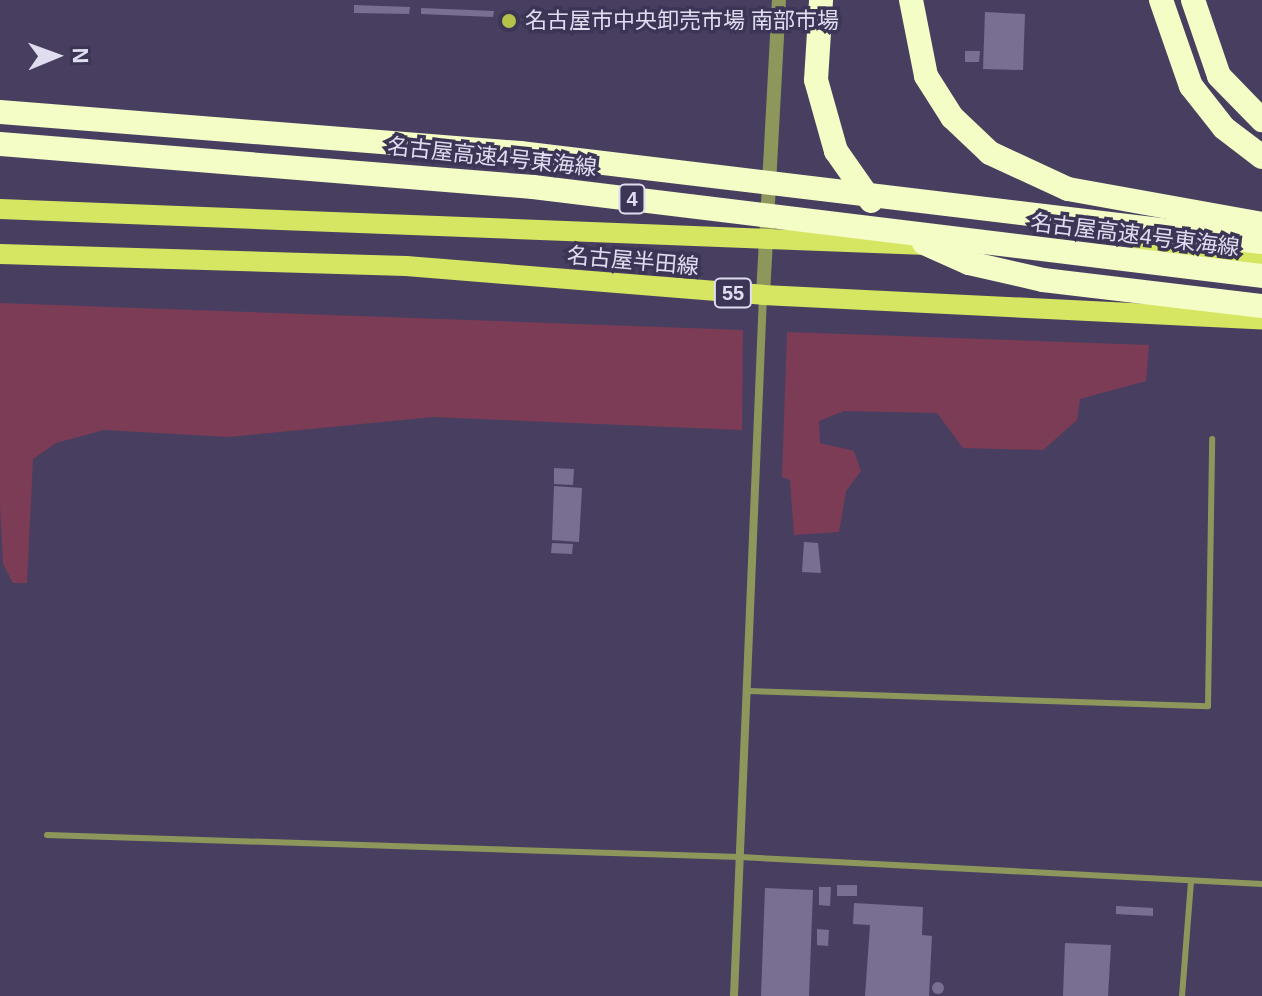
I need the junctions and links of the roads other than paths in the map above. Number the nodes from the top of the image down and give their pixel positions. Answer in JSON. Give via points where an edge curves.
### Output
{"nodes":[{"id":1,"x":779,"y":0,"type":"edge"},
{"id":2,"x":821,"y":0,"type":"edge"},
{"id":3,"x":911,"y":0,"type":"edge"},
{"id":4,"x":1161,"y":0,"type":"edge"},
{"id":5,"x":1193,"y":0,"type":"edge"},
{"id":6,"x":0,"y":112,"type":"edge"},
{"id":7,"x":1262,"y":120,"type":"edge"},
{"id":8,"x":0,"y":144,"type":"edge"},
{"id":9,"x":1262,"y":157,"type":"edge"},
{"id":10,"x":0,"y":209,"type":"edge"},
{"id":11,"x":1262,"y":224,"type":"edge"},
{"id":12,"x":766,"y":239,"type":"junction"},
{"id":13,"x":1262,"y":242,"type":"edge"},
{"id":14,"x":0,"y":254,"type":"edge"},
{"id":15,"x":1262,"y":255,"type":"edge"},
{"id":16,"x":1262,"y":276,"type":"edge"},
{"id":17,"x":763,"y":295,"type":"junction"},
{"id":18,"x":1262,"y":306,"type":"edge"},
{"id":19,"x":1262,"y":319,"type":"edge"},
{"id":20,"x":1212,"y":439,"type":"dead end"},
{"id":21,"x":748,"y":691,"type":"junction"},
{"id":22,"x":47,"y":835,"type":"dead end"},
{"id":23,"x":740,"y":857,"type":"junction"},
{"id":24,"x":1191,"y":881,"type":"junction"},
{"id":25,"x":1262,"y":884,"type":"edge"},
{"id":26,"x":734,"y":996,"type":"edge"},
{"id":27,"x":1182,"y":996,"type":"edge"}],
"edges":[{"from":1,"to":12,"type":"street"},
{"from":2,"to":18,"type":"highway","bridge":true,"via":[[816,80],[827,128],[849,174],[904,230],[1003,272]]},
{"from":3,"to":11,"type":"highway","via":[[917,53],[931,87],[990,153],[1068,189]]},
{"from":4,"to":9,"type":"highway","via":[[1191,86],[1224,128]]},
{"from":5,"to":7,"type":"highway","via":[[1219,76]]},
{"from":6,"to":13,"type":"highway","name":"名古屋高速4号東海線","number":"4","bridge":true,"via":[[520,153]]},
{"from":8,"to":16,"type":"highway","name":"名古屋高速4号東海線","number":"4","bridge":true,"via":[[533,187]]},
{"from":10,"to":12,"type":"main road","name":"名古屋半田線"},
{"from":12,"to":15,"type":"main road","name":"名古屋半田線"},
{"from":12,"to":17,"type":"street"},
{"from":14,"to":17,"type":"main road","name":"名古屋半田線","number":"55","via":[[406,266]]},
{"from":17,"to":19,"type":"main road","name":"名古屋半田線","number":"55"},
{"from":17,"to":21,"type":"street"},
{"from":20,"to":21,"type":"lane","via":[[1208,706]]},
{"from":21,"to":23,"type":"street"},
{"from":22,"to":23,"type":"lane"},
{"from":23,"to":24,"type":"lane"},
{"from":23,"to":26,"type":"street"},
{"from":24,"to":25,"type":"lane"},
{"from":24,"to":27,"type":"lane"}]}
